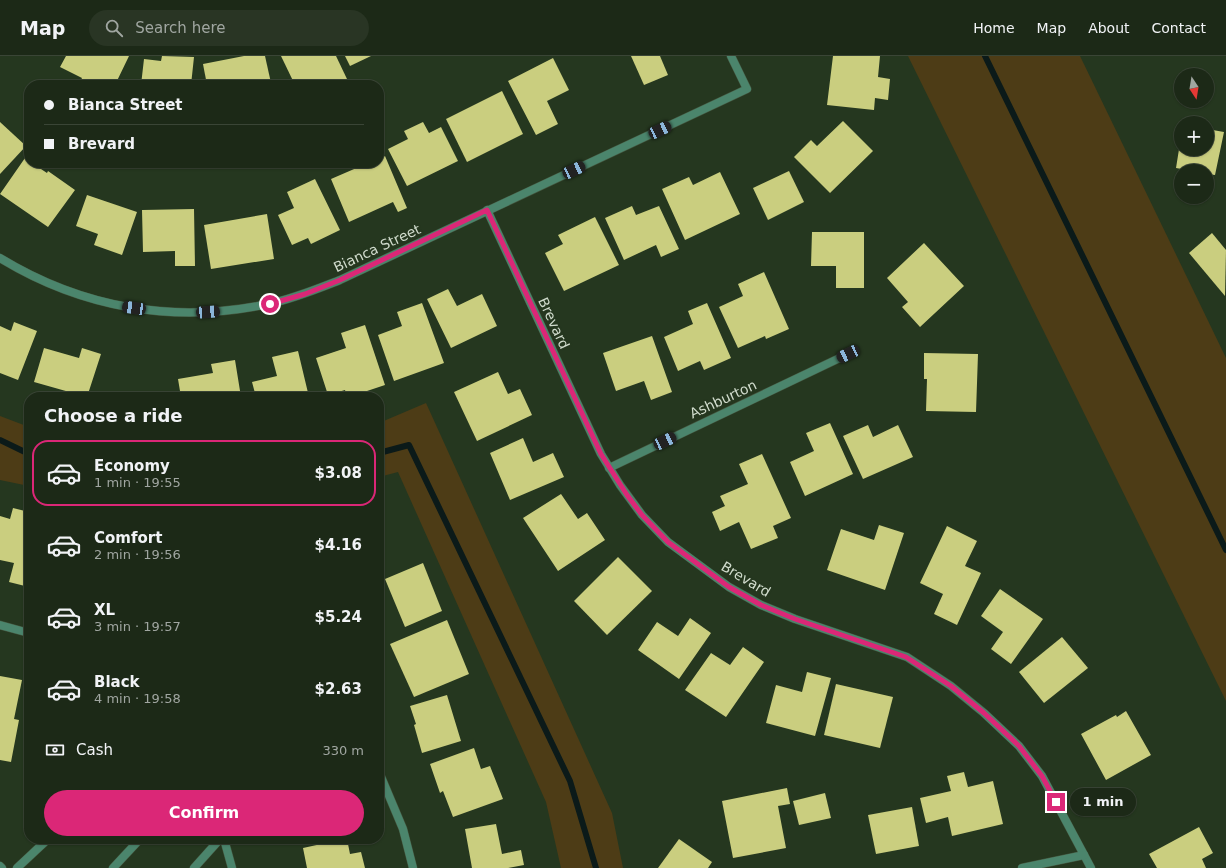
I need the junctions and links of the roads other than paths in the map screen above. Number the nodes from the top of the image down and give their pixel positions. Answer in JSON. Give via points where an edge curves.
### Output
{"nodes":[{"id":1,"x":731,"y":56,"type":"edge"},
{"id":2,"x":487,"y":210,"type":"junction"},
{"id":3,"x":0,"y":258,"type":"edge"},
{"id":4,"x":848,"y":354,"type":"dead end"},
{"id":5,"x":609,"y":468,"type":"junction"},
{"id":6,"x":0,"y":625,"type":"edge"},
{"id":7,"x":24,"y":632,"type":"edge"},
{"id":8,"x":384,"y":784,"type":"edge"},
{"id":9,"x":43,"y":844,"type":"edge"},
{"id":10,"x":135,"y":844,"type":"edge"},
{"id":11,"x":216,"y":844,"type":"edge"},
{"id":12,"x":225,"y":844,"type":"edge"},
{"id":13,"x":1084,"y":854,"type":"junction"},
{"id":14,"x":17,"y":868,"type":"edge"},
{"id":15,"x":113,"y":868,"type":"edge"},
{"id":16,"x":194,"y":868,"type":"edge"},
{"id":17,"x":232,"y":868,"type":"edge"},
{"id":18,"x":413,"y":868,"type":"edge"},
{"id":19,"x":1022,"y":868,"type":"edge"},
{"id":20,"x":1091,"y":868,"type":"edge"}],
"edges":[{"from":1,"to":2,"type":"street","name":"Bianca Street","via":[[747,89]]},
{"from":2,"to":3,"type":"street","name":"Bianca Street","via":[[305,294],[270,304],[233,310],[166,312],[121,306],[85,297],[50,284]]},
{"from":2,"to":5,"type":"street","name":"Brevard"},
{"from":4,"to":5,"type":"street","name":"Ashburton"},
{"from":5,"to":13,"type":"street","name":"Brevard","via":[[642,515],[668,542],[729,587],[761,605],[795,619],[906,657],[951,686],[1019,746],[1042,776]]},
{"from":6,"to":7,"type":"street"},
{"from":8,"to":18,"type":"street","via":[[403,829]]},
{"from":9,"to":14,"type":"street"},
{"from":10,"to":15,"type":"street"},
{"from":11,"to":16,"type":"street"},
{"from":12,"to":17,"type":"street"},
{"from":13,"to":19,"type":"street"},
{"from":13,"to":20,"type":"street","name":"Brevard"}]}
